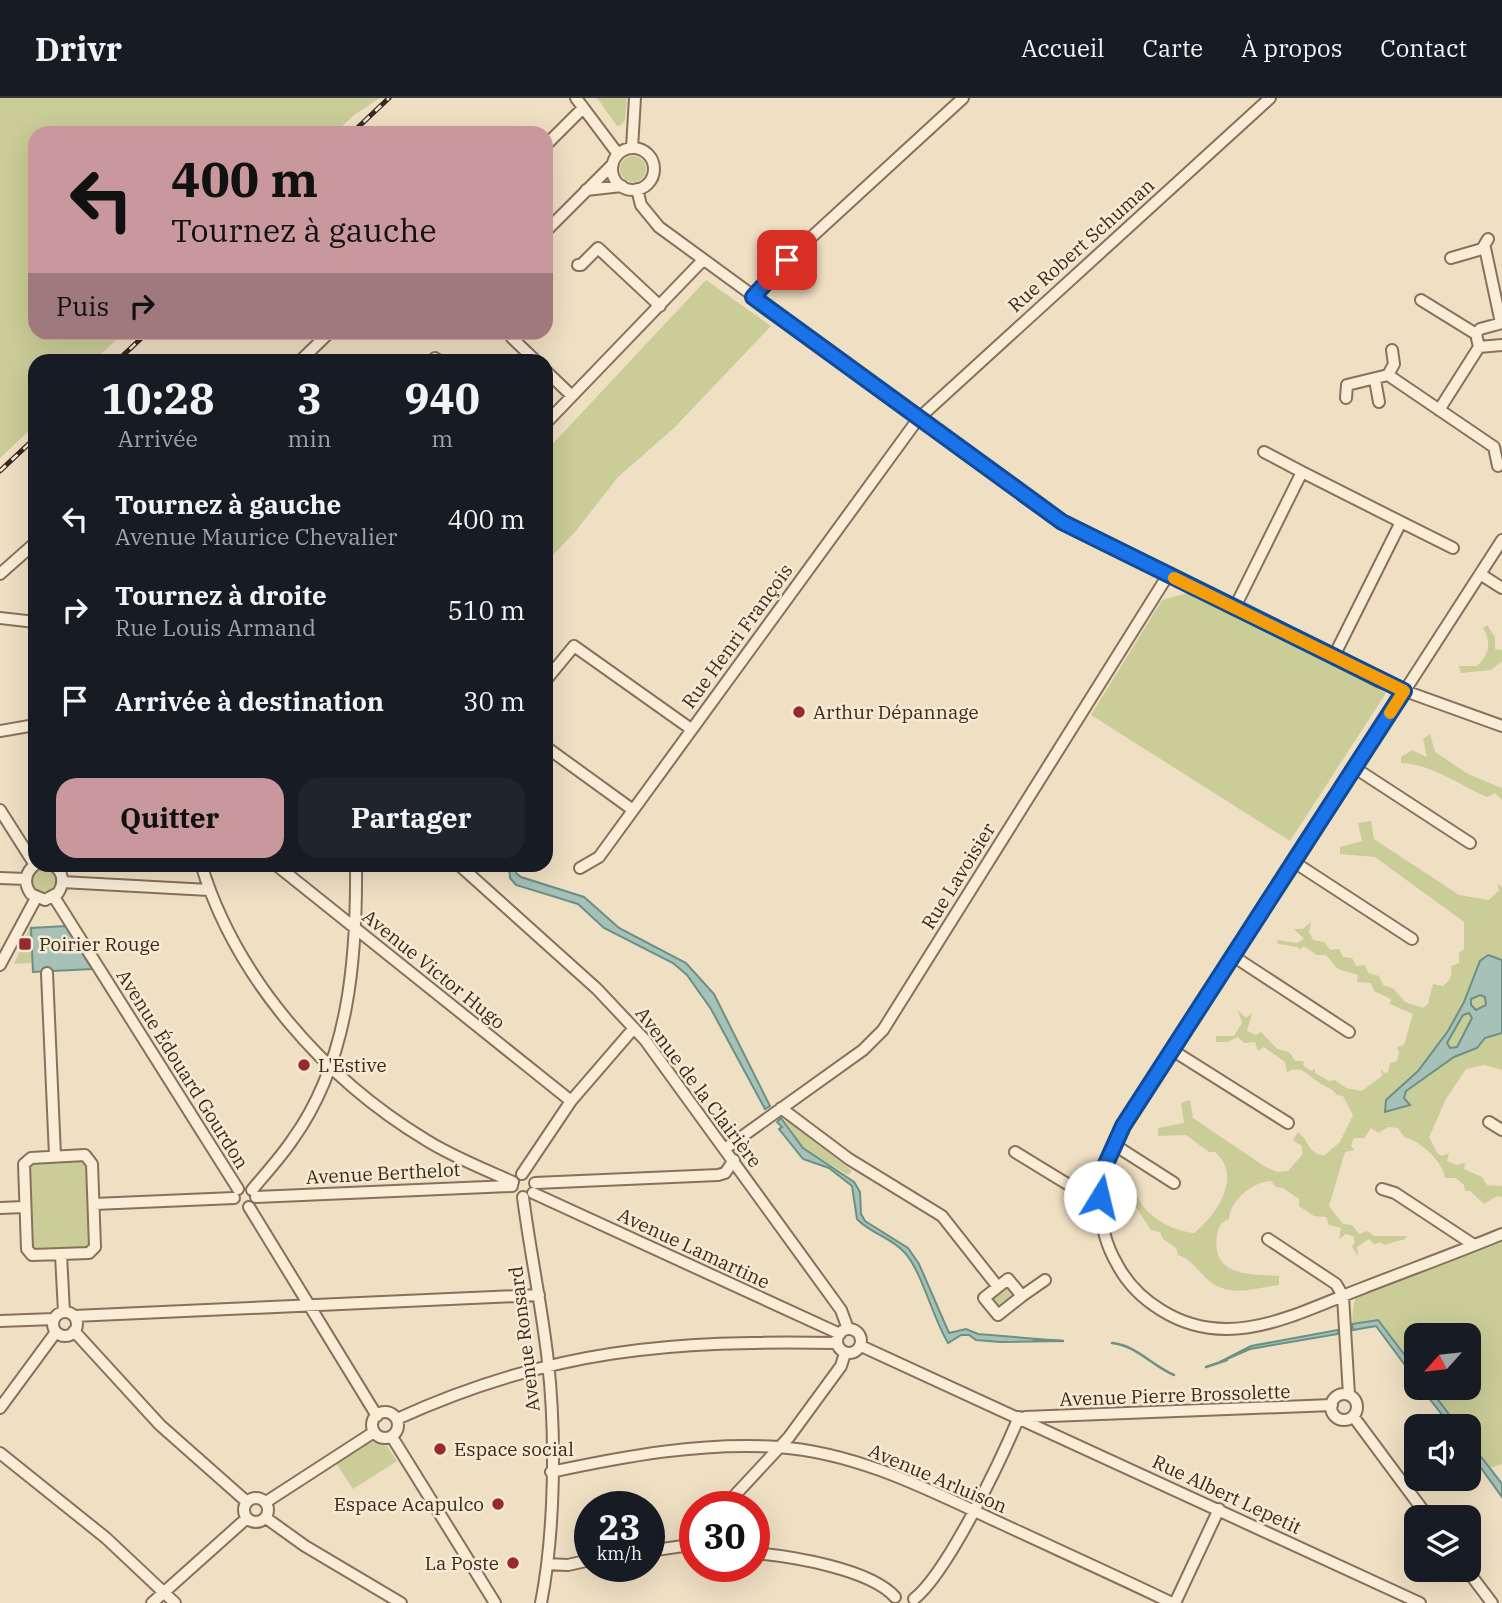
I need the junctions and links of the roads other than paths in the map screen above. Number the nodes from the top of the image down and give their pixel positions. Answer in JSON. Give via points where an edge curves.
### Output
{"nodes":[{"id":1,"x":576,"y":98,"type":"edge"},
{"id":2,"x":635,"y":98,"type":"edge"},
{"id":3,"x":963,"y":98,"type":"edge"},
{"id":4,"x":1270,"y":98,"type":"edge"},
{"id":5,"x":583,"y":108,"type":"junction"},
{"id":6,"x":553,"y":138,"type":"edge"},
{"id":7,"x":632,"y":148,"type":"junction"},
{"id":8,"x":615,"y":159,"type":"junction"},
{"id":9,"x":622,"y":187,"type":"junction"},
{"id":10,"x":637,"y":189,"type":"junction"},
{"id":11,"x":586,"y":190,"type":"junction"},
{"id":12,"x":553,"y":224,"type":"edge"},
{"id":13,"x":1451,"y":258,"type":"dead end"},
{"id":14,"x":703,"y":260,"type":"junction"},
{"id":15,"x":578,"y":265,"type":"dead end"},
{"id":16,"x":753,"y":297,"type":"junction"},
{"id":17,"x":1421,"y":300,"type":"dead end"},
{"id":18,"x":660,"y":306,"type":"junction"},
{"id":19,"x":1501,"y":323,"type":"edge"},
{"id":20,"x":1476,"y":334,"type":"junction"},
{"id":21,"x":322,"y":340,"type":"edge"},
{"id":22,"x":517,"y":340,"type":"edge"},
{"id":23,"x":1502,"y":345,"type":"edge"},
{"id":24,"x":1479,"y":346,"type":"junction"},
{"id":25,"x":1392,"y":351,"type":"dead end"},
{"id":26,"x":307,"y":354,"type":"edge"},
{"id":27,"x":529,"y":354,"type":"edge"},
{"id":28,"x":1388,"y":375,"type":"junction"},
{"id":29,"x":553,"y":378,"type":"edge"},
{"id":30,"x":1375,"y":380,"type":"junction"},
{"id":31,"x":572,"y":396,"type":"junction"},
{"id":32,"x":1346,"y":398,"type":"dead end"},
{"id":33,"x":1379,"y":402,"type":"dead end"},
{"id":34,"x":1438,"y":410,"type":"junction"},
{"id":35,"x":553,"y":416,"type":"edge"},
{"id":36,"x":918,"y":419,"type":"junction"},
{"id":37,"x":1264,"y":452,"type":"dead end"},
{"id":38,"x":1498,"y":466,"type":"dead end"},
{"id":39,"x":1302,"y":472,"type":"junction"},
{"id":40,"x":1401,"y":522,"type":"junction"},
{"id":41,"x":1502,"y":540,"type":"edge"},
{"id":42,"x":1453,"y":548,"type":"dead end"},
{"id":43,"x":28,"y":549,"type":"edge"},
{"id":44,"x":0,"y":574,"type":"edge"},
{"id":45,"x":1480,"y":574,"type":"junction"},
{"id":46,"x":1168,"y":575,"type":"junction"},
{"id":47,"x":1502,"y":588,"type":"edge"},
{"id":48,"x":1234,"y":609,"type":"junction"},
{"id":49,"x":0,"y":618,"type":"edge"},
{"id":50,"x":28,"y":621,"type":"edge"},
{"id":51,"x":1333,"y":658,"type":"junction"},
{"id":52,"x":553,"y":672,"type":"edge"},
{"id":53,"x":1404,"y":691,"type":"junction"},
{"id":54,"x":28,"y":725,"type":"edge"},
{"id":55,"x":1502,"y":726,"type":"edge"},
{"id":56,"x":691,"y":729,"type":"junction"},
{"id":57,"x":0,"y":731,"type":"edge"},
{"id":58,"x":553,"y":752,"type":"edge"},
{"id":59,"x":1354,"y":768,"type":"junction"},
{"id":60,"x":0,"y":810,"type":"edge"},
{"id":61,"x":633,"y":810,"type":"junction"},
{"id":62,"x":1471,"y":843,"type":"dead end"},
{"id":63,"x":28,"y":853,"type":"edge"},
{"id":64,"x":1294,"y":862,"type":"junction"},
{"id":65,"x":580,"y":869,"type":"dead end"},
{"id":66,"x":31,"y":872,"type":"edge"},
{"id":67,"x":60,"y":872,"type":"edge"},
{"id":68,"x":203,"y":872,"type":"edge"},
{"id":69,"x":285,"y":872,"type":"edge"},
{"id":70,"x":356,"y":872,"type":"edge"},
{"id":71,"x":467,"y":872,"type":"edge"},
{"id":72,"x":0,"y":878,"type":"edge"},
{"id":73,"x":26,"y":879,"type":"junction"},
{"id":74,"x":62,"y":882,"type":"junction"},
{"id":75,"x":209,"y":890,"type":"junction"},
{"id":76,"x":54,"y":897,"type":"junction"},
{"id":77,"x":36,"y":898,"type":"junction"},
{"id":78,"x":356,"y":929,"type":"junction"},
{"id":79,"x":1412,"y":940,"type":"dead end"},
{"id":80,"x":1233,"y":956,"type":"junction"},
{"id":81,"x":0,"y":965,"type":"edge"},
{"id":82,"x":47,"y":973,"type":"dead end"},
{"id":83,"x":634,"y":1028,"type":"junction"},
{"id":84,"x":1349,"y":1032,"type":"dead end"},
{"id":85,"x":1172,"y":1050,"type":"junction"},
{"id":86,"x":330,"y":1069,"type":"junction"},
{"id":87,"x":571,"y":1101,"type":"junction"},
{"id":88,"x":781,"y":1108,"type":"junction"},
{"id":89,"x":1489,"y":1122,"type":"dead end"},
{"id":90,"x":1288,"y":1123,"type":"dead end"},
{"id":91,"x":1502,"y":1130,"type":"edge"},
{"id":92,"x":1113,"y":1144,"type":"junction"},
{"id":93,"x":726,"y":1148,"type":"junction"},
{"id":94,"x":1015,"y":1152,"type":"dead end"},
{"id":95,"x":55,"y":1156,"type":"junction"},
{"id":96,"x":734,"y":1160,"type":"junction"},
{"id":97,"x":515,"y":1181,"type":"junction"},
{"id":98,"x":1174,"y":1183,"type":"dead end"},
{"id":99,"x":1382,"y":1189,"type":"dead end"},
{"id":100,"x":530,"y":1191,"type":"junction"},
{"id":101,"x":254,"y":1193,"type":"junction"},
{"id":102,"x":236,"y":1194,"type":"junction"},
{"id":103,"x":94,"y":1204,"type":"junction"},
{"id":104,"x":1100,"y":1204,"type":"junction"},
{"id":105,"x":24,"y":1207,"type":"junction"},
{"id":106,"x":0,"y":1208,"type":"edge"},
{"id":107,"x":249,"y":1208,"type":"junction"},
{"id":108,"x":1502,"y":1234,"type":"edge"},
{"id":109,"x":1268,"y":1239,"type":"dead end"},
{"id":110,"x":1474,"y":1245,"type":"junction"},
{"id":111,"x":61,"y":1255,"type":"junction"},
{"id":112,"x":1045,"y":1280,"type":"dead end"},
{"id":113,"x":998,"y":1287,"type":"junction"},
{"id":114,"x":539,"y":1295,"type":"junction"},
{"id":115,"x":1021,"y":1296,"type":"junction"},
{"id":116,"x":1343,"y":1296,"type":"junction"},
{"id":117,"x":309,"y":1306,"type":"junction"},
{"id":118,"x":69,"y":1314,"type":"junction"},
{"id":119,"x":54,"y":1319,"type":"junction"},
{"id":120,"x":0,"y":1321,"type":"edge"},
{"id":121,"x":74,"y":1331,"type":"junction"},
{"id":122,"x":57,"y":1332,"type":"junction"},
{"id":123,"x":842,"y":1335,"type":"junction"},
{"id":124,"x":861,"y":1346,"type":"junction"},
{"id":125,"x":845,"y":1353,"type":"junction"},
{"id":126,"x":549,"y":1364,"type":"junction"},
{"id":127,"x":1349,"y":1395,"type":"junction"},
{"id":128,"x":1332,"y":1405,"type":"junction"},
{"id":129,"x":0,"y":1408,"type":"edge"},
{"id":130,"x":377,"y":1416,"type":"junction"},
{"id":131,"x":1063,"y":1416,"type":"junction"},
{"id":132,"x":1353,"y":1416,"type":"junction"},
{"id":133,"x":1019,"y":1417,"type":"junction"},
{"id":134,"x":397,"y":1419,"type":"junction"},
{"id":135,"x":374,"y":1432,"type":"junction"},
{"id":136,"x":1056,"y":1434,"type":"junction"},
{"id":137,"x":392,"y":1437,"type":"junction"},
{"id":138,"x":779,"y":1447,"type":"junction"},
{"id":139,"x":0,"y":1453,"type":"edge"},
{"id":140,"x":551,"y":1472,"type":"junction"},
{"id":141,"x":739,"y":1491,"type":"edge"},
{"id":142,"x":247,"y":1502,"type":"junction"},
{"id":143,"x":266,"y":1502,"type":"junction"},
{"id":144,"x":1419,"y":1505,"type":"edge"},
{"id":145,"x":1219,"y":1509,"type":"junction"},
{"id":146,"x":972,"y":1510,"type":"junction"},
{"id":147,"x":247,"y":1518,"type":"junction"},
{"id":148,"x":266,"y":1518,"type":"junction"},
{"id":149,"x":770,"y":1555,"type":"edge"},
{"id":150,"x":547,"y":1564,"type":"junction"},
{"id":151,"x":574,"y":1564,"type":"edge"},
{"id":152,"x":1476,"y":1582,"type":"edge"},
{"id":153,"x":163,"y":1592,"type":"junction"},
{"id":154,"x":894,"y":1600,"type":"edge"},
{"id":155,"x":915,"y":1601,"type":"edge"},
{"id":156,"x":152,"y":1603,"type":"edge"},
{"id":157,"x":175,"y":1603,"type":"edge"},
{"id":158,"x":401,"y":1603,"type":"edge"},
{"id":159,"x":495,"y":1603,"type":"edge"},
{"id":160,"x":541,"y":1603,"type":"edge"},
{"id":161,"x":1173,"y":1603,"type":"edge"},
{"id":162,"x":1420,"y":1603,"type":"edge"},
{"id":163,"x":1492,"y":1603,"type":"edge"}],
"edges":[{"from":1,"to":5,"type":"street"},
{"from":2,"to":7,"type":"street"},
{"from":3,"to":16,"type":"street","via":[[768,277]]},
{"from":4,"to":36,"type":"street","name":"Rue Robert Schuman"},
{"from":5,"to":6,"type":"street"},
{"from":5,"to":8,"type":"street"},
{"from":7,"to":8,"type":"street"},
{"from":7,"to":10,"type":"street","via":[[645,152],[652,162],[649,182]]},
{"from":8,"to":9,"type":"street","via":[[614,177]]},
{"from":8,"to":11,"type":"street"},
{"from":9,"to":10,"type":"street"},
{"from":9,"to":11,"type":"street"},
{"from":10,"to":14,"type":"street","via":[[651,220]]},
{"from":11,"to":12,"type":"street"},
{"from":13,"to":19,"type":"street","via":[[1486,244]]},
{"from":14,"to":16,"type":"street"},
{"from":14,"to":18,"type":"street"},
{"from":15,"to":18,"type":"street","via":[[598,248]]},
{"from":16,"to":36,"type":"street"},
{"from":17,"to":20,"type":"street"},
{"from":18,"to":31,"type":"street"},
{"from":19,"to":20,"type":"street"},
{"from":20,"to":24,"type":"street"},
{"from":21,"to":26,"type":"street"},
{"from":22,"to":27,"type":"street"},
{"from":23,"to":24,"type":"street"},
{"from":24,"to":34,"type":"street"},
{"from":25,"to":28,"type":"street","via":[[1394,364]]},
{"from":28,"to":30,"type":"street"},
{"from":28,"to":34,"type":"street"},
{"from":29,"to":31,"type":"street"},
{"from":30,"to":32,"type":"street","via":[[1347,385]]},
{"from":30,"to":33,"type":"street"},
{"from":31,"to":35,"type":"street"},
{"from":34,"to":38,"type":"street","via":[[1494,447]]},
{"from":36,"to":46,"type":"street","via":[[1055,517]]},
{"from":36,"to":56,"type":"street","name":"Rue Henri François"},
{"from":37,"to":39,"type":"street"},
{"from":39,"to":40,"type":"street"},
{"from":39,"to":48,"type":"street"},
{"from":40,"to":42,"type":"street"},
{"from":40,"to":51,"type":"street"},
{"from":41,"to":45,"type":"street"},
{"from":43,"to":44,"type":"street"},
{"from":45,"to":47,"type":"street"},
{"from":45,"to":53,"type":"street"},
{"from":46,"to":48,"type":"street"},
{"from":46,"to":88,"type":"street","name":"Rue Lavoisier","via":[[883,1030],[870,1045]]},
{"from":48,"to":51,"type":"street"},
{"from":49,"to":50,"type":"street"},
{"from":51,"to":53,"type":"street"},
{"from":52,"to":56,"type":"street","via":[[574,646]]},
{"from":53,"to":55,"type":"street"},
{"from":53,"to":59,"type":"street"},
{"from":54,"to":57,"type":"street"},
{"from":56,"to":61,"type":"street","name":"Rue Henri François"},
{"from":58,"to":61,"type":"street"},
{"from":59,"to":62,"type":"street"},
{"from":59,"to":64,"type":"street"},
{"from":60,"to":63,"type":"street"},
{"from":61,"to":65,"type":"street","name":"Rue Henri François","via":[[599,857]]},
{"from":64,"to":79,"type":"street"},
{"from":64,"to":80,"type":"street"},
{"from":66,"to":73,"type":"street"},
{"from":67,"to":74,"type":"street"},
{"from":68,"to":75,"type":"street"},
{"from":69,"to":78,"type":"street","name":"Avenue Victor Hugo"},
{"from":70,"to":78,"type":"street"},
{"from":71,"to":83,"type":"street","name":"Avenue de la Clairière"},
{"from":72,"to":73,"type":"street"},
{"from":73,"to":77,"type":"street"},
{"from":74,"to":75,"type":"street"},
{"from":74,"to":76,"type":"street"},
{"from":75,"to":86,"type":"street","via":[[262,986]]},
{"from":76,"to":77,"type":"street"},
{"from":76,"to":102,"type":"street","name":"Avenue Édouard Gourdon"},
{"from":77,"to":81,"type":"street"},
{"from":78,"to":86,"type":"street","via":[[349,986]]},
{"from":78,"to":87,"type":"street","name":"Avenue Victor Hugo"},
{"from":80,"to":84,"type":"street"},
{"from":80,"to":85,"type":"street"},
{"from":82,"to":95,"type":"street"},
{"from":83,"to":87,"type":"street"},
{"from":83,"to":93,"type":"street","name":"Avenue de la Clairière"},
{"from":85,"to":90,"type":"street"},
{"from":85,"to":92,"type":"street"},
{"from":86,"to":97,"type":"street","via":[[428,1142]]},
{"from":86,"to":101,"type":"street","via":[[293,1139]]},
{"from":87,"to":97,"type":"street"},
{"from":88,"to":93,"type":"street","name":"Rue Lavoisier"},
{"from":88,"to":113,"type":"street","via":[[849,1158],[942,1216]]},
{"from":89,"to":91,"type":"street"},
{"from":92,"to":98,"type":"street"},
{"from":92,"to":104,"type":"street"},
{"from":93,"to":96,"type":"street","name":"Avenue de la Clairière"},
{"from":94,"to":104,"type":"street"},
{"from":95,"to":103,"type":"street","via":[[85,1155],[89,1159]]},
{"from":95,"to":105,"type":"street","via":[[31,1158],[24,1164]]},
{"from":96,"to":100,"type":"street","via":[[718,1175]]},
{"from":96,"to":123,"type":"street","name":"Avenue de la Clairière","via":[[841,1310]]},
{"from":97,"to":100,"type":"street","via":[[514,1192]]},
{"from":97,"to":100,"type":"street","via":[[528,1175]]},
{"from":97,"to":101,"type":"street","name":"Avenue Berthelot"},
{"from":99,"to":110,"type":"street"},
{"from":100,"to":114,"type":"street","name":"Avenue Ronsard"},
{"from":100,"to":123,"type":"street","name":"Avenue Lamartine"},
{"from":101,"to":102,"type":"street","name":"Avenue Berthelot","via":[[247,1187]]},
{"from":101,"to":107,"type":"street"},
{"from":102,"to":103,"type":"street","name":"Avenue Berthelot"},
{"from":102,"to":107,"type":"street","via":[[239,1206]]},
{"from":103,"to":111,"type":"street","via":[[94,1250]]},
{"from":104,"to":116,"type":"street","via":[[1109,1248],[1126,1278],[1155,1306],[1184,1322],[1215,1329],[1252,1328]]},
{"from":105,"to":106,"type":"street"},
{"from":105,"to":111,"type":"street","via":[[29,1253]]},
{"from":107,"to":117,"type":"street"},
{"from":108,"to":110,"type":"street"},
{"from":109,"to":116,"type":"street","via":[[1336,1284]]},
{"from":110,"to":116,"type":"street"},
{"from":111,"to":118,"type":"street"},
{"from":112,"to":115,"type":"street"},
{"from":113,"to":115,"type":"street","via":[[1008,1279]]},
{"from":113,"to":115,"type":"street","via":[[984,1298],[998,1315]]},
{"from":114,"to":117,"type":"street"},
{"from":114,"to":126,"type":"street","name":"Avenue Ronsard"},
{"from":116,"to":127,"type":"street"},
{"from":117,"to":118,"type":"street"},
{"from":117,"to":130,"type":"street"},
{"from":118,"to":119,"type":"street"},
{"from":118,"to":121,"type":"street","via":[[77,1324]]},
{"from":119,"to":120,"type":"street"},
{"from":119,"to":122,"type":"street"},
{"from":121,"to":122,"type":"street"},
{"from":121,"to":142,"type":"street","via":[[160,1425]]},
{"from":122,"to":129,"type":"street"},
{"from":123,"to":124,"type":"street","via":[[859,1334]]},
{"from":123,"to":125,"type":"street"},
{"from":123,"to":126,"type":"street","via":[[678,1344]]},
{"from":124,"to":125,"type":"street"},
{"from":124,"to":133,"type":"street","name":"Rue Albert Lepetit"},
{"from":125,"to":138,"type":"street","via":[[841,1366]]},
{"from":126,"to":134,"type":"street","via":[[495,1379]]},
{"from":126,"to":140,"type":"street","name":"Avenue Ronsard"},
{"from":127,"to":128,"type":"street","via":[[1338,1396]]},
{"from":127,"to":132,"type":"street","via":[[1356,1404]]},
{"from":128,"to":131,"type":"street","name":"Avenue Pierre Brossolette"},
{"from":128,"to":132,"type":"street","via":[[1338,1418]]},
{"from":130,"to":134,"type":"street","via":[[388,1413]]},
{"from":130,"to":135,"type":"street"},
{"from":131,"to":133,"type":"street","name":"Avenue Pierre Brossolette"},
{"from":131,"to":136,"type":"street"},
{"from":132,"to":144,"type":"street"},
{"from":133,"to":136,"type":"street","name":"Rue Albert Lepetit"},
{"from":133,"to":146,"type":"street"},
{"from":134,"to":137,"type":"street","via":[[398,1429]]},
{"from":135,"to":137,"type":"street"},
{"from":135,"to":143,"type":"street"},
{"from":136,"to":145,"type":"street","name":"Rue Albert Lepetit"},
{"from":137,"to":159,"type":"street"},
{"from":138,"to":140,"type":"street","name":"Avenue Arluison","via":[[673,1450]]},
{"from":138,"to":141,"type":"street"},
{"from":138,"to":146,"type":"street","name":"Avenue Arluison","via":[[875,1467]]},
{"from":139,"to":153,"type":"street","via":[[106,1538]]},
{"from":140,"to":150,"type":"street","name":"Avenue Ronsard"},
{"from":142,"to":143,"type":"street","via":[[254,1497]]},
{"from":142,"to":147,"type":"street"},
{"from":143,"to":148,"type":"street"},
{"from":145,"to":161,"type":"street"},
{"from":145,"to":162,"type":"street","name":"Rue Albert Lepetit"},
{"from":146,"to":155,"type":"street"},
{"from":146,"to":161,"type":"street","name":"Avenue Arluison"},
{"from":147,"to":148,"type":"street","via":[[258,1522]]},
{"from":147,"to":153,"type":"street"},
{"from":148,"to":158,"type":"street"},
{"from":149,"to":154,"type":"street","via":[[852,1574],[878,1584]]},
{"from":150,"to":151,"type":"street"},
{"from":150,"to":160,"type":"street","name":"Avenue Ronsard"},
{"from":152,"to":163,"type":"street"},
{"from":153,"to":156,"type":"street"},
{"from":153,"to":157,"type":"street"},
{"from":154,"to":155,"type":"street","via":[[905,1594]]}]}
